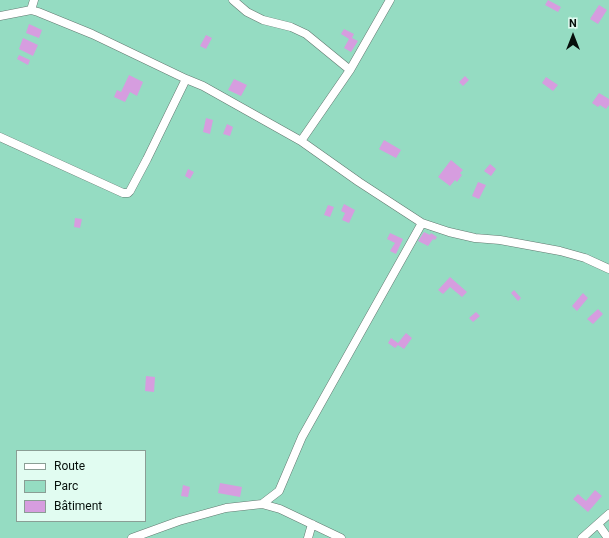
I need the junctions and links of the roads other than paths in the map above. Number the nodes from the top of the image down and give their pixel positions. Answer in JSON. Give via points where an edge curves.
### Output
{"nodes":[{"id":1,"x":34,"y":0,"type":"edge"},
{"id":2,"x":233,"y":0,"type":"edge"},
{"id":3,"x":390,"y":0,"type":"edge"},
{"id":4,"x":31,"y":10,"type":"junction"},
{"id":5,"x":0,"y":16,"type":"edge"},
{"id":6,"x":350,"y":70,"type":"junction"},
{"id":7,"x":186,"y":79,"type":"junction"},
{"id":8,"x":0,"y":137,"type":"edge"},
{"id":9,"x":301,"y":141,"type":"junction"},
{"id":10,"x":422,"y":223,"type":"junction"},
{"id":11,"x":609,"y":269,"type":"edge"},
{"id":12,"x":279,"y":492,"type":"junction"},
{"id":13,"x":262,"y":504,"type":"junction"},
{"id":14,"x":280,"y":509,"type":"junction"},
{"id":15,"x":609,"y":514,"type":"edge"},
{"id":16,"x":312,"y":524,"type":"junction"},
{"id":17,"x":598,"y":524,"type":"junction"},
{"id":18,"x":132,"y":538,"type":"edge"},
{"id":19,"x":308,"y":538,"type":"edge"},
{"id":20,"x":340,"y":538,"type":"edge"},
{"id":21,"x":582,"y":538,"type":"edge"},
{"id":22,"x":608,"y":538,"type":"edge"}],
"edges":[{"from":1,"to":4,"type":"street"},
{"from":2,"to":6,"type":"street","via":[[247,12],[263,20],[291,27],[306,34]]},
{"from":3,"to":6,"type":"street"},
{"from":4,"to":5,"type":"street"},
{"from":4,"to":7,"type":"street","via":[[92,34]]},
{"from":6,"to":9,"type":"street"},
{"from":7,"to":8,"type":"street","via":[[144,166],[128,193],[123,193]]},
{"from":7,"to":9,"type":"street","via":[[210,89]]},
{"from":9,"to":10,"type":"street"},
{"from":10,"to":11,"type":"street","via":[[475,238],[560,251]]},
{"from":10,"to":12,"type":"street","via":[[302,437]]},
{"from":12,"to":13,"type":"street"},
{"from":12,"to":14,"type":"street"},
{"from":13,"to":14,"type":"street"},
{"from":13,"to":18,"type":"street","via":[[226,508]]},
{"from":14,"to":16,"type":"street"},
{"from":15,"to":17,"type":"street"},
{"from":16,"to":19,"type":"street"},
{"from":16,"to":20,"type":"street"},
{"from":17,"to":21,"type":"street"},
{"from":17,"to":22,"type":"street"}]}
